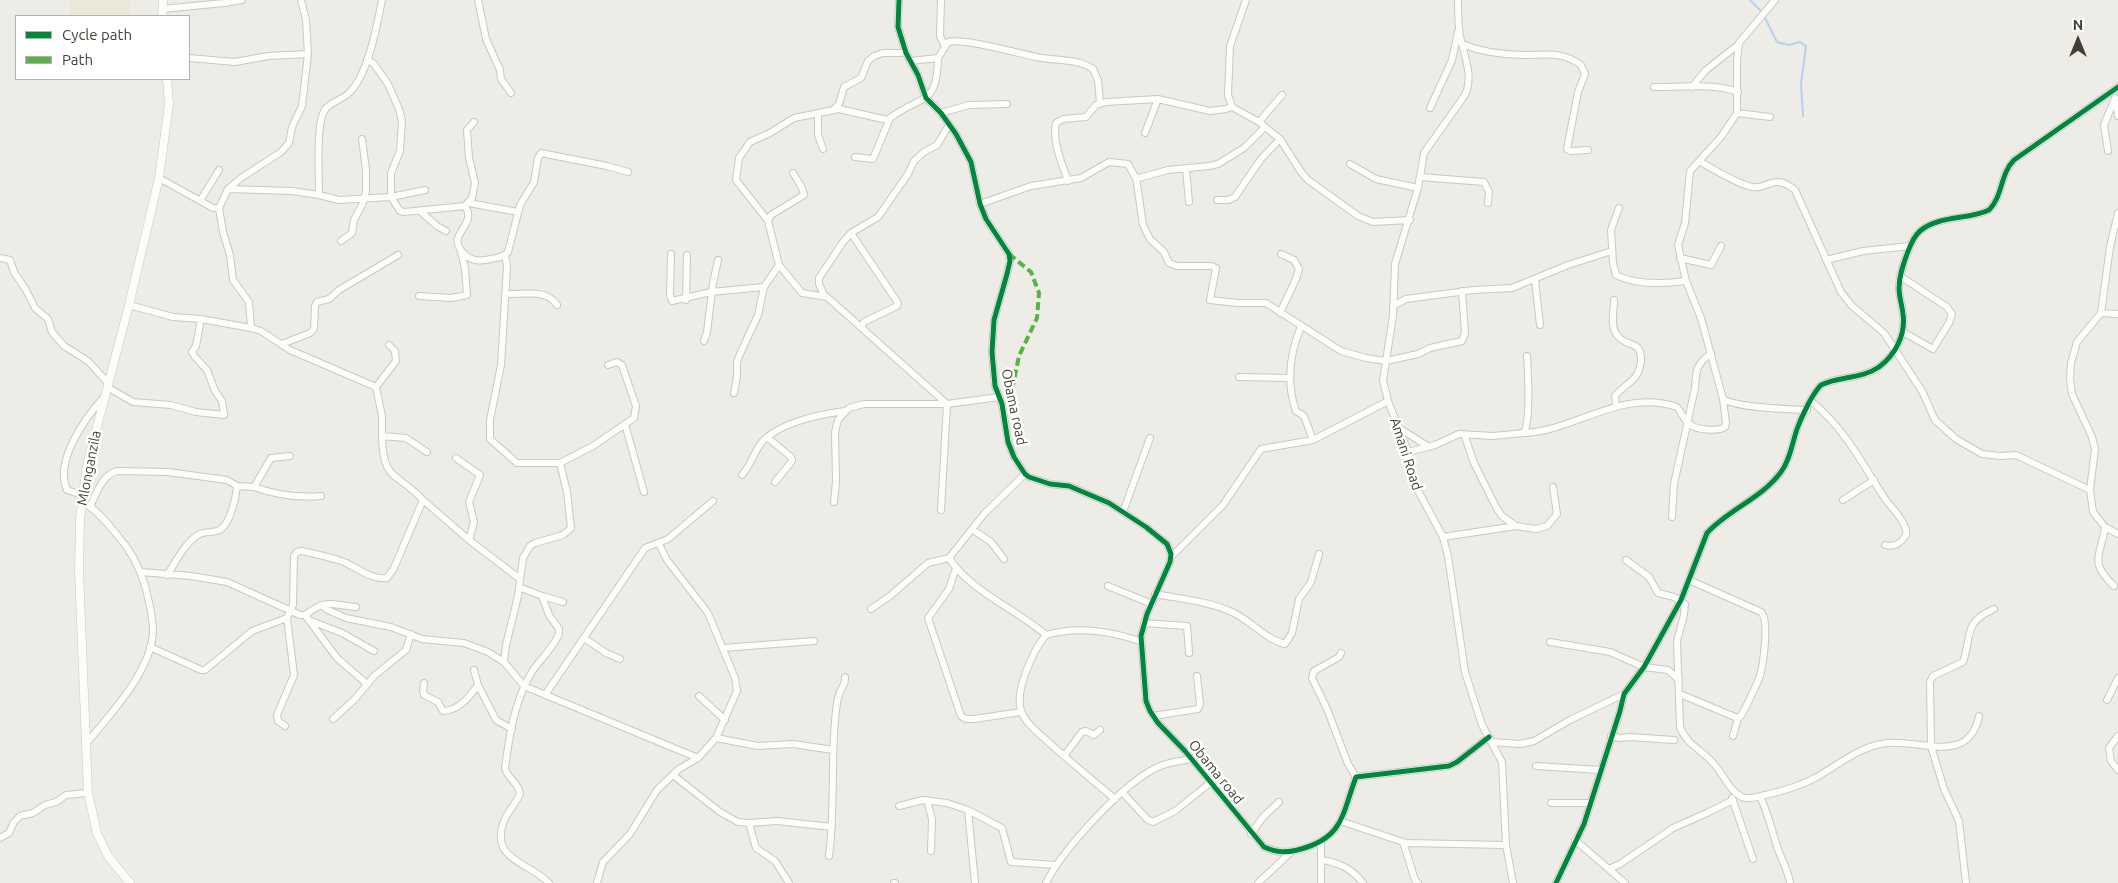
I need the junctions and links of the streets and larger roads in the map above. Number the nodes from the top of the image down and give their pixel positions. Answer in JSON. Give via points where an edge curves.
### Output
{"nodes":[{"id":1,"x":163,"y":0,"type":"edge"},
{"id":2,"x":242,"y":0,"type":"edge"},
{"id":3,"x":301,"y":0,"type":"edge"},
{"id":4,"x":382,"y":0,"type":"edge"},
{"id":5,"x":478,"y":0,"type":"edge"},
{"id":6,"x":899,"y":0,"type":"edge"},
{"id":7,"x":941,"y":0,"type":"edge"},
{"id":8,"x":1246,"y":0,"type":"edge"},
{"id":9,"x":1458,"y":0,"type":"edge"},
{"id":10,"x":1775,"y":0,"type":"edge"},
{"id":11,"x":162,"y":12,"type":"edge"},
{"id":12,"x":1459,"y":26,"type":"junction"},
{"id":13,"x":1739,"y":43,"type":"junction"},
{"id":14,"x":1462,"y":44,"type":"junction"},
{"id":15,"x":945,"y":47,"type":"junction"},
{"id":16,"x":308,"y":54,"type":"junction"},
{"id":17,"x":906,"y":54,"type":"junction"},
{"id":18,"x":190,"y":58,"type":"edge"},
{"id":19,"x":938,"y":58,"type":"junction"},
{"id":20,"x":367,"y":59,"type":"junction"},
{"id":21,"x":910,"y":60,"type":"junction"},
{"id":22,"x":167,"y":80,"type":"edge"},
{"id":23,"x":1654,"y":87,"type":"dead end"},
{"id":24,"x":1692,"y":87,"type":"junction"},
{"id":25,"x":2116,"y":88,"type":"edge"},
{"id":26,"x":1738,"y":92,"type":"junction"},
{"id":27,"x":511,"y":93,"type":"dead end"},
{"id":28,"x":1282,"y":95,"type":"dead end"},
{"id":29,"x":926,"y":98,"type":"junction"},
{"id":30,"x":2115,"y":98,"type":"junction"},
{"id":31,"x":1158,"y":99,"type":"junction"},
{"id":32,"x":1100,"y":103,"type":"junction"},
{"id":33,"x":1007,"y":104,"type":"dead end"},
{"id":34,"x":1232,"y":107,"type":"junction"},
{"id":35,"x":1430,"y":108,"type":"dead end"},
{"id":36,"x":834,"y":109,"type":"junction"},
{"id":37,"x":818,"y":113,"type":"junction"},
{"id":38,"x":941,"y":113,"type":"junction"},
{"id":39,"x":1737,"y":114,"type":"junction"},
{"id":40,"x":2118,"y":116,"type":"edge"},
{"id":41,"x":1770,"y":117,"type":"dead end"},
{"id":42,"x":888,"y":120,"type":"junction"},
{"id":43,"x":474,"y":122,"type":"dead end"},
{"id":44,"x":1259,"y":122,"type":"junction"},
{"id":45,"x":949,"y":125,"type":"junction"},
{"id":46,"x":1265,"y":127,"type":"junction"},
{"id":47,"x":1145,"y":133,"type":"dead end"},
{"id":48,"x":362,"y":139,"type":"dead end"},
{"id":49,"x":1280,"y":139,"type":"junction"},
{"id":50,"x":823,"y":149,"type":"dead end"},
{"id":51,"x":1588,"y":150,"type":"dead end"},
{"id":52,"x":2108,"y":151,"type":"dead end"},
{"id":53,"x":855,"y":157,"type":"dead end"},
{"id":54,"x":1699,"y":161,"type":"junction"},
{"id":55,"x":1350,"y":164,"type":"dead end"},
{"id":56,"x":1186,"y":169,"type":"junction"},
{"id":57,"x":219,"y":170,"type":"dead end"},
{"id":58,"x":628,"y":172,"type":"dead end"},
{"id":59,"x":793,"y":173,"type":"dead end"},
{"id":60,"x":1136,"y":177,"type":"junction"},
{"id":61,"x":1420,"y":177,"type":"junction"},
{"id":62,"x":159,"y":178,"type":"junction"},
{"id":63,"x":1068,"y":181,"type":"junction"},
{"id":64,"x":1418,"y":188,"type":"junction"},
{"id":65,"x":228,"y":190,"type":"junction"},
{"id":66,"x":425,"y":190,"type":"dead end"},
{"id":67,"x":319,"y":195,"type":"junction"},
{"id":68,"x":391,"y":197,"type":"junction"},
{"id":69,"x":365,"y":199,"type":"junction"},
{"id":70,"x":1217,"y":200,"type":"dead end"},
{"id":71,"x":200,"y":201,"type":"junction"},
{"id":72,"x":1188,"y":202,"type":"dead end"},
{"id":73,"x":1488,"y":203,"type":"dead end"},
{"id":74,"x":980,"y":204,"type":"junction"},
{"id":75,"x":467,"y":205,"type":"junction"},
{"id":76,"x":219,"y":208,"type":"junction"},
{"id":77,"x":1619,"y":208,"type":"dead end"},
{"id":78,"x":420,"y":211,"type":"junction"},
{"id":79,"x":518,"y":212,"type":"junction"},
{"id":80,"x":2118,"y":213,"type":"edge"},
{"id":81,"x":1410,"y":220,"type":"junction"},
{"id":82,"x":768,"y":221,"type":"junction"},
{"id":83,"x":446,"y":231,"type":"dead end"},
{"id":84,"x":852,"y":233,"type":"junction"},
{"id":85,"x":341,"y":241,"type":"dead end"},
{"id":86,"x":1721,"y":246,"type":"dead end"},
{"id":87,"x":1910,"y":246,"type":"junction"},
{"id":88,"x":461,"y":250,"type":"junction"},
{"id":89,"x":1612,"y":251,"type":"junction"},
{"id":90,"x":671,"y":254,"type":"dead end"},
{"id":91,"x":687,"y":254,"type":"dead end"},
{"id":92,"x":1281,"y":254,"type":"dead end"},
{"id":93,"x":398,"y":255,"type":"dead end"},
{"id":94,"x":505,"y":255,"type":"junction"},
{"id":95,"x":0,"y":258,"type":"edge"},
{"id":96,"x":1680,"y":258,"type":"junction"},
{"id":97,"x":718,"y":260,"type":"dead end"},
{"id":98,"x":1826,"y":260,"type":"junction"},
{"id":99,"x":779,"y":265,"type":"junction"},
{"id":100,"x":1900,"y":276,"type":"junction"},
{"id":101,"x":1535,"y":280,"type":"junction"},
{"id":102,"x":1686,"y":281,"type":"junction"},
{"id":103,"x":764,"y":287,"type":"junction"},
{"id":104,"x":1462,"y":291,"type":"junction"},
{"id":105,"x":711,"y":292,"type":"junction"},
{"id":106,"x":505,"y":294,"type":"junction"},
{"id":107,"x":824,"y":295,"type":"junction"},
{"id":108,"x":419,"y":296,"type":"dead end"},
{"id":109,"x":686,"y":300,"type":"junction"},
{"id":110,"x":1614,"y":300,"type":"dead end"},
{"id":111,"x":129,"y":305,"type":"junction"},
{"id":112,"x":557,"y":305,"type":"dead end"},
{"id":113,"x":1393,"y":306,"type":"junction"},
{"id":114,"x":1280,"y":313,"type":"junction"},
{"id":115,"x":2102,"y":313,"type":"junction"},
{"id":116,"x":2118,"y":314,"type":"edge"},
{"id":117,"x":201,"y":318,"type":"junction"},
{"id":118,"x":1540,"y":325,"type":"dead end"},
{"id":119,"x":1301,"y":326,"type":"junction"},
{"id":120,"x":862,"y":327,"type":"junction"},
{"id":121,"x":251,"y":328,"type":"junction"},
{"id":122,"x":1902,"y":332,"type":"junction"},
{"id":123,"x":704,"y":341,"type":"dead end"},
{"id":124,"x":282,"y":344,"type":"junction"},
{"id":125,"x":389,"y":345,"type":"dead end"},
{"id":126,"x":1896,"y":348,"type":"junction"},
{"id":127,"x":1711,"y":353,"type":"junction"},
{"id":128,"x":1528,"y":356,"type":"dead end"},
{"id":129,"x":1386,"y":360,"type":"junction"},
{"id":130,"x":608,"y":365,"type":"dead end"},
{"id":131,"x":1239,"y":377,"type":"dead end"},
{"id":132,"x":1290,"y":378,"type":"junction"},
{"id":133,"x":107,"y":385,"type":"junction"},
{"id":134,"x":376,"y":387,"type":"junction"},
{"id":135,"x":734,"y":393,"type":"dead end"},
{"id":136,"x":104,"y":397,"type":"junction"},
{"id":137,"x":999,"y":397,"type":"junction"},
{"id":138,"x":1723,"y":399,"type":"junction"},
{"id":139,"x":1388,"y":401,"type":"junction"},
{"id":140,"x":1811,"y":401,"type":"junction"},
{"id":141,"x":947,"y":404,"type":"junction"},
{"id":142,"x":1616,"y":406,"type":"junction"},
{"id":143,"x":1806,"y":410,"type":"junction"},
{"id":144,"x":845,"y":411,"type":"junction"},
{"id":145,"x":1688,"y":423,"type":"junction"},
{"id":146,"x":625,"y":424,"type":"junction"},
{"id":147,"x":1695,"y":426,"type":"junction"},
{"id":148,"x":1398,"y":428,"type":"junction"},
{"id":149,"x":1524,"y":433,"type":"junction"},
{"id":150,"x":1685,"y":433,"type":"junction"},
{"id":151,"x":1464,"y":434,"type":"junction"},
{"id":152,"x":382,"y":436,"type":"junction"},
{"id":153,"x":767,"y":437,"type":"junction"},
{"id":154,"x":1150,"y":438,"type":"dead end"},
{"id":155,"x":1312,"y":440,"type":"junction"},
{"id":156,"x":1428,"y":447,"type":"junction"},
{"id":157,"x":427,"y":452,"type":"dead end"},
{"id":158,"x":1408,"y":452,"type":"junction"},
{"id":159,"x":290,"y":456,"type":"dead end"},
{"id":160,"x":456,"y":458,"type":"dead end"},
{"id":161,"x":560,"y":463,"type":"junction"},
{"id":162,"x":1025,"y":474,"type":"junction"},
{"id":163,"x":742,"y":475,"type":"dead end"},
{"id":164,"x":1874,"y":480,"type":"junction"},
{"id":165,"x":775,"y":482,"type":"dead end"},
{"id":166,"x":237,"y":486,"type":"junction"},
{"id":167,"x":254,"y":487,"type":"junction"},
{"id":168,"x":1553,"y":487,"type":"dead end"},
{"id":169,"x":2090,"y":490,"type":"junction"},
{"id":170,"x":644,"y":492,"type":"dead end"},
{"id":171,"x":322,"y":496,"type":"dead end"},
{"id":172,"x":81,"y":498,"type":"junction"},
{"id":173,"x":423,"y":500,"type":"junction"},
{"id":174,"x":1843,"y":500,"type":"dead end"},
{"id":175,"x":713,"y":501,"type":"dead end"},
{"id":176,"x":834,"y":502,"type":"dead end"},
{"id":177,"x":90,"y":507,"type":"junction"},
{"id":178,"x":941,"y":510,"type":"dead end"},
{"id":179,"x":1123,"y":512,"type":"junction"},
{"id":180,"x":1672,"y":517,"type":"dead end"},
{"id":181,"x":1516,"y":526,"type":"junction"},
{"id":182,"x":2105,"y":527,"type":"junction"},
{"id":183,"x":973,"y":530,"type":"junction"},
{"id":184,"x":2118,"y":534,"type":"edge"},
{"id":185,"x":1443,"y":537,"type":"junction"},
{"id":186,"x":469,"y":540,"type":"junction"},
{"id":187,"x":659,"y":544,"type":"junction"},
{"id":188,"x":1885,"y":544,"type":"dead end"},
{"id":189,"x":1319,"y":554,"type":"dead end"},
{"id":190,"x":1171,"y":557,"type":"junction"},
{"id":191,"x":949,"y":558,"type":"junction"},
{"id":192,"x":1004,"y":559,"type":"dead end"},
{"id":193,"x":1626,"y":560,"type":"dead end"},
{"id":194,"x":956,"y":568,"type":"junction"},
{"id":195,"x":141,"y":572,"type":"junction"},
{"id":196,"x":167,"y":576,"type":"junction"},
{"id":197,"x":520,"y":579,"type":"junction"},
{"id":198,"x":1689,"y":580,"type":"junction"},
{"id":199,"x":1108,"y":586,"type":"dead end"},
{"id":200,"x":2114,"y":586,"type":"dead end"},
{"id":201,"x":519,"y":587,"type":"junction"},
{"id":202,"x":1155,"y":594,"type":"junction"},
{"id":203,"x":542,"y":596,"type":"junction"},
{"id":204,"x":1680,"y":600,"type":"junction"},
{"id":205,"x":563,"y":602,"type":"dead end"},
{"id":206,"x":1152,"y":604,"type":"junction"},
{"id":207,"x":321,"y":605,"type":"junction"},
{"id":208,"x":356,"y":607,"type":"dead end"},
{"id":209,"x":871,"y":609,"type":"dead end"},
{"id":210,"x":1994,"y":609,"type":"dead end"},
{"id":211,"x":289,"y":610,"type":"junction"},
{"id":212,"x":305,"y":615,"type":"junction"},
{"id":213,"x":287,"y":618,"type":"junction"},
{"id":214,"x":311,"y":622,"type":"junction"},
{"id":215,"x":1144,"y":623,"type":"junction"},
{"id":216,"x":411,"y":634,"type":"junction"},
{"id":217,"x":1046,"y":635,"type":"junction"},
{"id":218,"x":584,"y":638,"type":"junction"},
{"id":219,"x":814,"y":641,"type":"dead end"},
{"id":220,"x":1140,"y":641,"type":"junction"},
{"id":221,"x":1550,"y":642,"type":"dead end"},
{"id":222,"x":150,"y":647,"type":"junction"},
{"id":223,"x":723,"y":648,"type":"junction"},
{"id":224,"x":374,"y":651,"type":"dead end"},
{"id":225,"x":1189,"y":653,"type":"dead end"},
{"id":226,"x":1341,"y":653,"type":"dead end"},
{"id":227,"x":620,"y":658,"type":"dead end"},
{"id":228,"x":504,"y":662,"type":"junction"},
{"id":229,"x":1644,"y":667,"type":"junction"},
{"id":230,"x":474,"y":670,"type":"dead end"},
{"id":231,"x":1197,"y":676,"type":"dead end"},
{"id":232,"x":845,"y":677,"type":"dead end"},
{"id":233,"x":2118,"y":678,"type":"edge"},
{"id":234,"x":1679,"y":680,"type":"junction"},
{"id":235,"x":424,"y":683,"type":"dead end"},
{"id":236,"x":367,"y":684,"type":"junction"},
{"id":237,"x":478,"y":685,"type":"junction"},
{"id":238,"x":524,"y":686,"type":"junction"},
{"id":239,"x":1624,"y":694,"type":"junction"},
{"id":240,"x":1680,"y":694,"type":"junction"},
{"id":241,"x":544,"y":695,"type":"junction"},
{"id":242,"x":699,"y":696,"type":"dead end"},
{"id":243,"x":2107,"y":700,"type":"dead end"},
{"id":244,"x":1021,"y":712,"type":"junction"},
{"id":245,"x":1153,"y":716,"type":"junction"},
{"id":246,"x":1979,"y":716,"type":"dead end"},
{"id":247,"x":1738,"y":718,"type":"junction"},
{"id":248,"x":333,"y":719,"type":"dead end"},
{"id":249,"x":725,"y":720,"type":"junction"},
{"id":250,"x":285,"y":726,"type":"dead end"},
{"id":251,"x":512,"y":730,"type":"junction"},
{"id":252,"x":1100,"y":730,"type":"dead end"},
{"id":253,"x":1612,"y":736,"type":"junction"},
{"id":254,"x":1733,"y":736,"type":"dead end"},
{"id":255,"x":2118,"y":736,"type":"edge"},
{"id":256,"x":716,"y":738,"type":"junction"},
{"id":257,"x":1491,"y":740,"type":"junction"},
{"id":258,"x":1674,"y":740,"type":"dead end"},
{"id":259,"x":86,"y":744,"type":"junction"},
{"id":260,"x":1931,"y":746,"type":"junction"},
{"id":261,"x":833,"y":750,"type":"junction"},
{"id":262,"x":1064,"y":756,"type":"junction"},
{"id":263,"x":698,"y":758,"type":"junction"},
{"id":264,"x":1192,"y":759,"type":"junction"},
{"id":265,"x":1536,"y":766,"type":"dead end"},
{"id":266,"x":1600,"y":770,"type":"junction"},
{"id":267,"x":2118,"y":770,"type":"edge"},
{"id":268,"x":673,"y":775,"type":"junction"},
{"id":269,"x":1356,"y":777,"type":"junction"},
{"id":270,"x":1210,"y":783,"type":"junction"},
{"id":271,"x":1730,"y":789,"type":"junction"},
{"id":272,"x":1122,"y":792,"type":"junction"},
{"id":273,"x":88,"y":793,"type":"junction"},
{"id":274,"x":1760,"y":796,"type":"junction"},
{"id":275,"x":1115,"y":799,"type":"junction"},
{"id":276,"x":927,"y":800,"type":"junction"},
{"id":277,"x":1732,"y":800,"type":"junction"},
{"id":278,"x":1279,"y":802,"type":"dead end"},
{"id":279,"x":1551,"y":803,"type":"dead end"},
{"id":280,"x":1590,"y":803,"type":"junction"},
{"id":281,"x":899,"y":806,"type":"dead end"},
{"id":282,"x":968,"y":810,"type":"junction"},
{"id":283,"x":1340,"y":821,"type":"junction"},
{"id":284,"x":749,"y":823,"type":"junction"},
{"id":285,"x":832,"y":827,"type":"junction"},
{"id":286,"x":1251,"y":834,"type":"junction"},
{"id":287,"x":0,"y":838,"type":"edge"},
{"id":288,"x":1576,"y":840,"type":"junction"},
{"id":289,"x":1321,"y":842,"type":"junction"},
{"id":290,"x":1403,"y":842,"type":"junction"},
{"id":291,"x":1506,"y":845,"type":"junction"},
{"id":292,"x":931,"y":851,"type":"dead end"},
{"id":293,"x":1291,"y":852,"type":"junction"},
{"id":294,"x":829,"y":856,"type":"dead end"},
{"id":295,"x":1753,"y":858,"type":"dead end"},
{"id":296,"x":1322,"y":860,"type":"junction"},
{"id":297,"x":1056,"y":865,"type":"junction"},
{"id":298,"x":1609,"y":869,"type":"junction"},
{"id":299,"x":130,"y":883,"type":"edge"},
{"id":300,"x":549,"y":883,"type":"edge"},
{"id":301,"x":597,"y":883,"type":"edge"},
{"id":302,"x":789,"y":883,"type":"edge"},
{"id":303,"x":974,"y":883,"type":"edge"},
{"id":304,"x":1046,"y":883,"type":"edge"},
{"id":305,"x":1258,"y":883,"type":"edge"},
{"id":306,"x":1321,"y":883,"type":"edge"},
{"id":307,"x":1363,"y":883,"type":"edge"},
{"id":308,"x":1418,"y":883,"type":"edge"},
{"id":309,"x":1513,"y":883,"type":"edge"},
{"id":310,"x":1556,"y":883,"type":"edge"},
{"id":311,"x":1625,"y":883,"type":"edge"},
{"id":312,"x":1790,"y":883,"type":"edge"},
{"id":313,"x":1966,"y":883,"type":"edge"}],
"edges":[{"from":1,"to":11,"type":"street"},
{"from":2,"to":11,"type":"street"},
{"from":3,"to":16,"type":"street"},
{"from":4,"to":20,"type":"street"},
{"from":5,"to":27,"type":"street","via":[[486,39],[501,79]]},
{"from":6,"to":17,"type":"street","name":"Obama road","via":[[898,27]]},
{"from":7,"to":15,"type":"street","via":[[940,38]]},
{"from":8,"to":34,"type":"street","via":[[1230,46],[1228,95]]},
{"from":9,"to":12,"type":"street","name":"Amani Road"},
{"from":10,"to":13,"type":"street"},
{"from":12,"to":14,"type":"street","name":"Amani Road"},
{"from":12,"to":35,"type":"street","via":[[1455,54]]},
{"from":13,"to":24,"type":"street","via":[[1705,71]]},
{"from":13,"to":26,"type":"street"},
{"from":14,"to":51,"type":"street","via":[[1486,52],[1565,56],[1581,65],[1585,74],[1578,92],[1567,148],[1572,151]]},
{"from":14,"to":61,"type":"street","name":"Amani Road","via":[[1469,71],[1468,86],[1465,95],[1427,146]]},
{"from":15,"to":19,"type":"street"},
{"from":15,"to":32,"type":"street","via":[[949,42],[957,41],[1083,64],[1096,76]]},
{"from":16,"to":18,"type":"street","via":[[235,62]]},
{"from":16,"to":65,"type":"street","via":[[302,106],[289,143]]},
{"from":17,"to":21,"type":"street","name":"Obama road"},
{"from":17,"to":36,"type":"street","via":[[883,53],[873,57],[861,78],[844,87]]},
{"from":19,"to":21,"type":"street"},
{"from":19,"to":29,"type":"street","via":[[935,86]]},
{"from":20,"to":67,"type":"street","via":[[349,94],[323,112]]},
{"from":20,"to":68,"type":"street","via":[[388,84],[402,121],[401,145],[391,173]]},
{"from":21,"to":29,"type":"street","name":"Obama road"},
{"from":22,"to":62,"type":"street","name":"Mlonganzila","via":[[169,104]]},
{"from":23,"to":24,"type":"street"},
{"from":24,"to":26,"type":"street","via":[[1709,85]]},
{"from":25,"to":30,"type":"street"},
{"from":25,"to":87,"type":"street","via":[[2014,160],[2007,167],[1989,210],[1927,227],[1917,234]]},
{"from":26,"to":39,"type":"street"},
{"from":28,"to":44,"type":"street"},
{"from":29,"to":38,"type":"street","name":"Obama road"},
{"from":29,"to":42,"type":"street"},
{"from":30,"to":40,"type":"street"},
{"from":30,"to":52,"type":"street","via":[[2104,125]]},
{"from":31,"to":32,"type":"street"},
{"from":31,"to":34,"type":"street","via":[[1210,111]]},
{"from":31,"to":47,"type":"street"},
{"from":32,"to":63,"type":"street","via":[[1086,117],[1056,123],[1056,138]]},
{"from":33,"to":38,"type":"street","via":[[969,105]]},
{"from":34,"to":44,"type":"street"},
{"from":36,"to":37,"type":"street"},
{"from":36,"to":42,"type":"street"},
{"from":37,"to":50,"type":"street","via":[[818,135]]},
{"from":37,"to":82,"type":"street","via":[[794,118],[752,140],[740,158],[736,180]]},
{"from":38,"to":45,"type":"street","name":"Obama road"},
{"from":39,"to":41,"type":"street"},
{"from":39,"to":54,"type":"street"},
{"from":42,"to":53,"type":"street","via":[[873,159]]},
{"from":43,"to":75,"type":"street","via":[[467,130],[475,183]]},
{"from":44,"to":46,"type":"street"},
{"from":45,"to":74,"type":"street","name":"Obama road","via":[[971,162]]},
{"from":45,"to":84,"type":"street","via":[[937,145],[914,161],[878,217]]},
{"from":46,"to":49,"type":"street"},
{"from":46,"to":56,"type":"street","via":[[1244,148],[1224,161]]},
{"from":48,"to":69,"type":"street","via":[[367,178]]},
{"from":49,"to":70,"type":"street","via":[[1235,197]]},
{"from":49,"to":81,"type":"street","via":[[1308,180],[1358,216],[1373,222]]},
{"from":54,"to":96,"type":"street","via":[[1689,176],[1685,223],[1678,245]]},
{"from":54,"to":98,"type":"street","via":[[1752,187],[1780,182],[1794,190]]},
{"from":55,"to":64,"type":"street","via":[[1376,179]]},
{"from":56,"to":60,"type":"street"},
{"from":56,"to":72,"type":"street"},
{"from":57,"to":71,"type":"street"},
{"from":58,"to":79,"type":"street","via":[[541,153],[534,182]]},
{"from":59,"to":82,"type":"street","via":[[804,195],[771,215]]},
{"from":60,"to":63,"type":"street","via":[[1128,164],[1111,162],[1081,178]]},
{"from":60,"to":114,"type":"street","via":[[1143,225],[1169,263],[1216,268],[1210,300],[1264,302]]},
{"from":61,"to":64,"type":"street","name":"Amani Road"},
{"from":61,"to":73,"type":"street","via":[[1484,182],[1489,192]]},
{"from":62,"to":71,"type":"street"},
{"from":62,"to":111,"type":"street","name":"Mlonganzila"},
{"from":63,"to":74,"type":"street","via":[[1031,186]]},
{"from":64,"to":81,"type":"street","name":"Amani Road"},
{"from":65,"to":67,"type":"street"},
{"from":65,"to":76,"type":"street"},
{"from":66,"to":68,"type":"street"},
{"from":67,"to":69,"type":"street","via":[[339,200]]},
{"from":68,"to":69,"type":"street"},
{"from":68,"to":78,"type":"street","via":[[402,212]]},
{"from":69,"to":85,"type":"street","via":[[354,220],[352,233]]},
{"from":71,"to":76,"type":"street"},
{"from":74,"to":137,"type":"street","name":"Obama road","via":[[1010,261],[992,338],[993,376]]},
{"from":75,"to":78,"type":"street"},
{"from":75,"to":79,"type":"street"},
{"from":75,"to":88,"type":"street","via":[[468,218],[458,239]]},
{"from":76,"to":121,"type":"street","via":[[233,280],[249,302]]},
{"from":77,"to":89,"type":"street","via":[[1611,230]]},
{"from":78,"to":83,"type":"street"},
{"from":79,"to":94,"type":"street"},
{"from":80,"to":115,"type":"street","via":[[2110,247]]},
{"from":81,"to":113,"type":"street","name":"Amani Road","via":[[1395,264]]},
{"from":82,"to":99,"type":"street"},
{"from":84,"to":107,"type":"street","via":[[819,278],[818,284]]},
{"from":84,"to":120,"type":"street","via":[[898,303],[864,322]]},
{"from":86,"to":96,"type":"street","via":[[1711,265]]},
{"from":87,"to":98,"type":"street","via":[[1869,250]]},
{"from":87,"to":100,"type":"street"},
{"from":88,"to":94,"type":"street","via":[[477,262]]},
{"from":88,"to":108,"type":"street","via":[[467,295],[451,298]]},
{"from":89,"to":101,"type":"street"},
{"from":89,"to":102,"type":"street","via":[[1616,275],[1655,282]]},
{"from":90,"to":109,"type":"street","via":[[671,300]]},
{"from":91,"to":109,"type":"street"},
{"from":92,"to":114,"type":"street","via":[[1294,260],[1299,269]]},
{"from":93,"to":124,"type":"street","via":[[329,298],[317,302],[314,329]]},
{"from":94,"to":106,"type":"street"},
{"from":95,"to":133,"type":"street","via":[[10,260],[34,308],[48,319],[60,342],[88,361]]},
{"from":96,"to":102,"type":"street"},
{"from":97,"to":105,"type":"street"},
{"from":98,"to":126,"type":"street","via":[[1845,299],[1876,325]]},
{"from":99,"to":103,"type":"street"},
{"from":99,"to":107,"type":"street","via":[[802,293]]},
{"from":100,"to":122,"type":"street"},
{"from":100,"to":122,"type":"street","via":[[1949,308],[1952,314],[1933,349]]},
{"from":101,"to":104,"type":"street","via":[[1508,288]]},
{"from":101,"to":118,"type":"street"},
{"from":102,"to":127,"type":"street"},
{"from":103,"to":105,"type":"street"},
{"from":103,"to":135,"type":"street","via":[[758,315],[737,362]]},
{"from":104,"to":113,"type":"street","via":[[1406,299]]},
{"from":104,"to":129,"type":"street","via":[[1465,333],[1462,341]]},
{"from":105,"to":109,"type":"street"},
{"from":105,"to":123,"type":"street"},
{"from":106,"to":112,"type":"street","via":[[546,294]]},
{"from":106,"to":161,"type":"street","via":[[501,365],[490,420],[490,439],[517,463]]},
{"from":107,"to":120,"type":"street"},
{"from":110,"to":142,"type":"street","via":[[1616,334],[1640,351],[1637,374],[1615,396]]},
{"from":111,"to":117,"type":"street","via":[[173,317]]},
{"from":111,"to":133,"type":"street","name":"Mlonganzila"},
{"from":113,"to":129,"type":"street","name":"Amani Road"},
{"from":114,"to":119,"type":"street"},
{"from":115,"to":116,"type":"street"},
{"from":115,"to":169,"type":"street","via":[[2077,342],[2070,370],[2071,390],[2095,449]]},
{"from":117,"to":121,"type":"street"},
{"from":117,"to":133,"type":"street","via":[[192,352],[207,370],[222,401],[224,415],[133,402]]},
{"from":119,"to":129,"type":"street","via":[[1350,354]]},
{"from":119,"to":132,"type":"street","via":[[1292,349]]},
{"from":120,"to":141,"type":"street"},
{"from":121,"to":124,"type":"street"},
{"from":122,"to":126,"type":"street"},
{"from":124,"to":134,"type":"street"},
{"from":125,"to":134,"type":"street","via":[[395,351],[396,361]]},
{"from":126,"to":140,"type":"street","via":[[1872,371],[1820,386]]},
{"from":126,"to":169,"type":"street","via":[[1935,420],[1956,439],[1982,454],[2016,455]]},
{"from":127,"to":138,"type":"street"},
{"from":127,"to":145,"type":"street","via":[[1698,367]]},
{"from":128,"to":149,"type":"street"},
{"from":129,"to":139,"type":"street","name":"Amani Road","via":[[1382,380]]},
{"from":130,"to":146,"type":"street","via":[[618,362],[622,365],[636,406],[634,418]]},
{"from":131,"to":132,"type":"street"},
{"from":132,"to":155,"type":"street","via":[[1296,412],[1304,416]]},
{"from":133,"to":136,"type":"street","name":"Mlonganzila"},
{"from":134,"to":152,"type":"street"},
{"from":136,"to":172,"type":"street","name":"Mlonganzila"},
{"from":136,"to":172,"type":"street","via":[[88,416],[66,459],[64,483],[67,490]]},
{"from":137,"to":141,"type":"street"},
{"from":137,"to":162,"type":"street","name":"Obama road","via":[[1008,442]]},
{"from":138,"to":143,"type":"street","via":[[1747,405]]},
{"from":138,"to":147,"type":"street","via":[[1724,428]]},
{"from":139,"to":148,"type":"street","name":"Amani Road"},
{"from":139,"to":155,"type":"street"},
{"from":140,"to":143,"type":"street"},
{"from":140,"to":164,"type":"street","via":[[1838,428]]},
{"from":141,"to":144,"type":"street","via":[[864,404]]},
{"from":141,"to":178,"type":"street"},
{"from":142,"to":145,"type":"street","via":[[1673,406],[1679,409]]},
{"from":142,"to":149,"type":"street","via":[[1544,430]]},
{"from":143,"to":198,"type":"street","via":[[1782,470],[1763,491],[1706,533]]},
{"from":144,"to":153,"type":"street","via":[[790,424]]},
{"from":144,"to":176,"type":"street","via":[[835,432]]},
{"from":145,"to":147,"type":"street"},
{"from":145,"to":150,"type":"street"},
{"from":146,"to":161,"type":"street"},
{"from":146,"to":170,"type":"street"},
{"from":147,"to":150,"type":"street"},
{"from":148,"to":156,"type":"street"},
{"from":148,"to":158,"type":"street","name":"Amani Road"},
{"from":149,"to":151,"type":"street"},
{"from":150,"to":180,"type":"street","via":[[1672,496]]},
{"from":151,"to":156,"type":"street"},
{"from":151,"to":181,"type":"street","via":[[1497,510]]},
{"from":152,"to":157,"type":"street","via":[[406,438]]},
{"from":152,"to":173,"type":"street","via":[[386,468]]},
{"from":153,"to":163,"type":"street"},
{"from":153,"to":165,"type":"street","via":[[791,457],[792,462]]},
{"from":154,"to":179,"type":"street"},
{"from":155,"to":190,"type":"street","via":[[1261,450],[1222,505]]},
{"from":156,"to":158,"type":"street"},
{"from":158,"to":185,"type":"street","name":"Amani Road","via":[[1416,487]]},
{"from":159,"to":167,"type":"street","via":[[272,458]]},
{"from":160,"to":186,"type":"street","via":[[480,475],[469,502],[474,522]]},
{"from":161,"to":197,"type":"street","via":[[571,528],[564,535],[530,546],[523,558]]},
{"from":162,"to":179,"type":"street","via":[[1050,484],[1069,486]]},
{"from":162,"to":183,"type":"street","via":[[984,514]]},
{"from":164,"to":174,"type":"street"},
{"from":164,"to":188,"type":"street","via":[[1907,531],[1900,543]]},
{"from":166,"to":167,"type":"street"},
{"from":166,"to":177,"type":"street","via":[[227,480],[168,472],[117,471],[106,478]]},
{"from":166,"to":196,"type":"street","via":[[234,504],[224,525],[220,530],[200,534],[191,541]]},
{"from":167,"to":171,"type":"street","via":[[288,496]]},
{"from":168,"to":181,"type":"street","via":[[1558,508],[1552,522],[1536,530]]},
{"from":169,"to":182,"type":"street","via":[[2093,512]]},
{"from":172,"to":177,"type":"street"},
{"from":172,"to":259,"type":"street","name":"Mlonganzila","via":[[79,571]]},
{"from":173,"to":186,"type":"street"},
{"from":173,"to":211,"type":"street","via":[[387,578],[374,577],[343,562],[297,552],[293,561],[293,605]]},
{"from":175,"to":187,"type":"street"},
{"from":177,"to":195,"type":"street","via":[[118,536]]},
{"from":179,"to":190,"type":"street","via":[[1164,540]]},
{"from":181,"to":185,"type":"street"},
{"from":182,"to":184,"type":"street"},
{"from":182,"to":200,"type":"street","via":[[2097,559]]},
{"from":183,"to":191,"type":"street"},
{"from":183,"to":192,"type":"street","via":[[991,542]]},
{"from":185,"to":257,"type":"street","name":"Amani Road","via":[[1465,672],[1482,725]]},
{"from":186,"to":197,"type":"street"},
{"from":187,"to":218,"type":"street","via":[[645,548]]},
{"from":187,"to":223,"type":"street","via":[[706,608]]},
{"from":189,"to":202,"type":"street","via":[[1311,582],[1299,599],[1292,633],[1285,644],[1220,606]]},
{"from":190,"to":202,"type":"street","name":"Obama road"},
{"from":191,"to":194,"type":"street"},
{"from":191,"to":209,"type":"street","via":[[928,563]]},
{"from":193,"to":204,"type":"street","via":[[1649,577],[1658,593]]},
{"from":194,"to":217,"type":"street"},
{"from":194,"to":244,"type":"street","via":[[949,589],[928,618],[961,716],[974,719]]},
{"from":195,"to":196,"type":"street"},
{"from":195,"to":222,"type":"street","via":[[152,619]]},
{"from":196,"to":211,"type":"street","via":[[227,582]]},
{"from":197,"to":201,"type":"street"},
{"from":198,"to":204,"type":"street"},
{"from":198,"to":247,"type":"street","via":[[1750,606],[1764,616],[1759,677]]},
{"from":199,"to":206,"type":"street"},
{"from":201,"to":203,"type":"street"},
{"from":201,"to":228,"type":"street"},
{"from":202,"to":206,"type":"street","name":"Obama road"},
{"from":203,"to":205,"type":"street"},
{"from":203,"to":238,"type":"street","via":[[559,634]]},
{"from":204,"to":229,"type":"street"},
{"from":204,"to":234,"type":"street","via":[[1685,608],[1677,641]]},
{"from":206,"to":215,"type":"street","name":"Obama road"},
{"from":207,"to":208,"type":"street"},
{"from":207,"to":212,"type":"street"},
{"from":207,"to":216,"type":"street","via":[[346,618],[377,623]]},
{"from":210,"to":260,"type":"street","via":[[1981,614],[1974,622],[1963,662],[1930,680]]},
{"from":211,"to":212,"type":"street"},
{"from":211,"to":213,"type":"street"},
{"from":212,"to":214,"type":"street"},
{"from":213,"to":222,"type":"street","via":[[252,631],[205,670]]},
{"from":213,"to":250,"type":"street","via":[[294,675],[277,715],[278,721]]},
{"from":214,"to":224,"type":"street","via":[[342,633]]},
{"from":214,"to":236,"type":"street","via":[[337,658]]},
{"from":215,"to":220,"type":"street","name":"Obama road"},
{"from":215,"to":225,"type":"street","via":[[1186,626]]},
{"from":216,"to":228,"type":"street","via":[[422,639],[464,643]]},
{"from":216,"to":236,"type":"street","via":[[406,650]]},
{"from":217,"to":220,"type":"street","via":[[1100,631]]},
{"from":217,"to":244,"type":"street","via":[[1028,668],[1020,697]]},
{"from":218,"to":227,"type":"street"},
{"from":218,"to":241,"type":"street"},
{"from":219,"to":223,"type":"street"},
{"from":220,"to":245,"type":"street","name":"Obama road","via":[[1145,696]]},
{"from":221,"to":229,"type":"street","via":[[1610,652]]},
{"from":222,"to":259,"type":"street","via":[[133,684]]},
{"from":223,"to":249,"type":"street","via":[[737,684]]},
{"from":226,"to":269,"type":"street","via":[[1314,671],[1312,678]]},
{"from":228,"to":238,"type":"street"},
{"from":229,"to":234,"type":"street","via":[[1664,668]]},
{"from":229,"to":239,"type":"street"},
{"from":230,"to":237,"type":"street"},
{"from":231,"to":245,"type":"street","via":[[1198,709]]},
{"from":232,"to":261,"type":"street","via":[[837,702]]},
{"from":233,"to":243,"type":"street"},
{"from":234,"to":240,"type":"street"},
{"from":235,"to":237,"type":"street","via":[[424,696],[438,702],[444,711],[464,702]]},
{"from":236,"to":248,"type":"street"},
{"from":237,"to":251,"type":"street","via":[[496,720]]},
{"from":238,"to":241,"type":"street"},
{"from":238,"to":251,"type":"street"},
{"from":239,"to":253,"type":"street"},
{"from":239,"to":257,"type":"street","via":[[1534,742],[1520,744]]},
{"from":240,"to":247,"type":"street"},
{"from":240,"to":271,"type":"street","via":[[1682,733],[1714,763]]},
{"from":241,"to":263,"type":"street"},
{"from":242,"to":249,"type":"street"},
{"from":244,"to":262,"type":"street"},
{"from":245,"to":264,"type":"street","name":"Obama road"},
{"from":246,"to":260,"type":"street","via":[[1974,733],[1961,744]]},
{"from":247,"to":254,"type":"street"},
{"from":249,"to":256,"type":"street"},
{"from":251,"to":300,"type":"street","via":[[505,770],[520,792],[504,820],[503,848],[511,858]]},
{"from":252,"to":262,"type":"street","via":[[1094,735],[1082,732]]},
{"from":253,"to":258,"type":"street"},
{"from":253,"to":266,"type":"street"},
{"from":255,"to":267,"type":"street","via":[[2109,748],[2111,761]]},
{"from":256,"to":261,"type":"street","via":[[758,746],[793,744]]},
{"from":256,"to":263,"type":"street"},
{"from":257,"to":269,"type":"street","via":[[1449,766]]},
{"from":257,"to":291,"type":"street","name":"Amani Road","via":[[1502,762]]},
{"from":259,"to":273,"type":"street","name":"Mlonganzila"},
{"from":260,"to":274,"type":"street","via":[[1886,744],[1866,749],[1808,781]]},
{"from":260,"to":313,"type":"street","via":[[1944,789],[1959,821]]},
{"from":261,"to":285,"type":"street"},
{"from":262,"to":275,"type":"street"},
{"from":263,"to":268,"type":"street"},
{"from":264,"to":270,"type":"street","name":"Obama road"},
{"from":264,"to":272,"type":"street","via":[[1158,766]]},
{"from":265,"to":266,"type":"street"},
{"from":266,"to":280,"type":"street"},
{"from":268,"to":284,"type":"street","via":[[720,812],[738,822]]},
{"from":268,"to":301,"type":"street","via":[[652,796],[630,834],[603,862]]},
{"from":269,"to":283,"type":"street","name":"Obama road"},
{"from":270,"to":272,"type":"street","via":[[1175,811],[1154,822],[1147,820]]},
{"from":270,"to":286,"type":"street","name":"Obama road"},
{"from":271,"to":274,"type":"street","via":[[1746,798]]},
{"from":271,"to":277,"type":"street"},
{"from":272,"to":275,"type":"street"},
{"from":273,"to":287,"type":"street","via":[[66,795],[33,813],[20,816],[9,833]]},
{"from":273,"to":299,"type":"street","name":"Mlonganzila","via":[[98,833],[108,856]]},
{"from":274,"to":312,"type":"street"},
{"from":275,"to":297,"type":"street"},
{"from":276,"to":281,"type":"street"},
{"from":276,"to":282,"type":"street"},
{"from":276,"to":292,"type":"street","via":[[932,819]]},
{"from":277,"to":295,"type":"street"},
{"from":277,"to":298,"type":"street","via":[[1673,828]]},
{"from":278,"to":286,"type":"street"},
{"from":279,"to":280,"type":"street"},
{"from":280,"to":288,"type":"street"},
{"from":282,"to":297,"type":"street","via":[[1002,828],[1010,862]]},
{"from":282,"to":303,"type":"street"},
{"from":283,"to":289,"type":"street","name":"Obama road","via":[[1328,838]]},
{"from":283,"to":290,"type":"street"},
{"from":284,"to":285,"type":"street","via":[[777,820]]},
{"from":284,"to":302,"type":"street","via":[[756,848],[775,861]]},
{"from":285,"to":294,"type":"street"},
{"from":286,"to":293,"type":"street","name":"Obama road","via":[[1264,847]]},
{"from":288,"to":298,"type":"street"},
{"from":288,"to":310,"type":"street"},
{"from":289,"to":293,"type":"street","name":"Obama road"},
{"from":289,"to":296,"type":"street"},
{"from":290,"to":291,"type":"street"},
{"from":290,"to":308,"type":"street"},
{"from":291,"to":309,"type":"street","name":"Amani Road"},
{"from":293,"to":305,"type":"street"},
{"from":296,"to":306,"type":"street"},
{"from":296,"to":307,"type":"street","via":[[1350,869]]},
{"from":297,"to":304,"type":"street"},
{"from":298,"to":311,"type":"street"}]}
